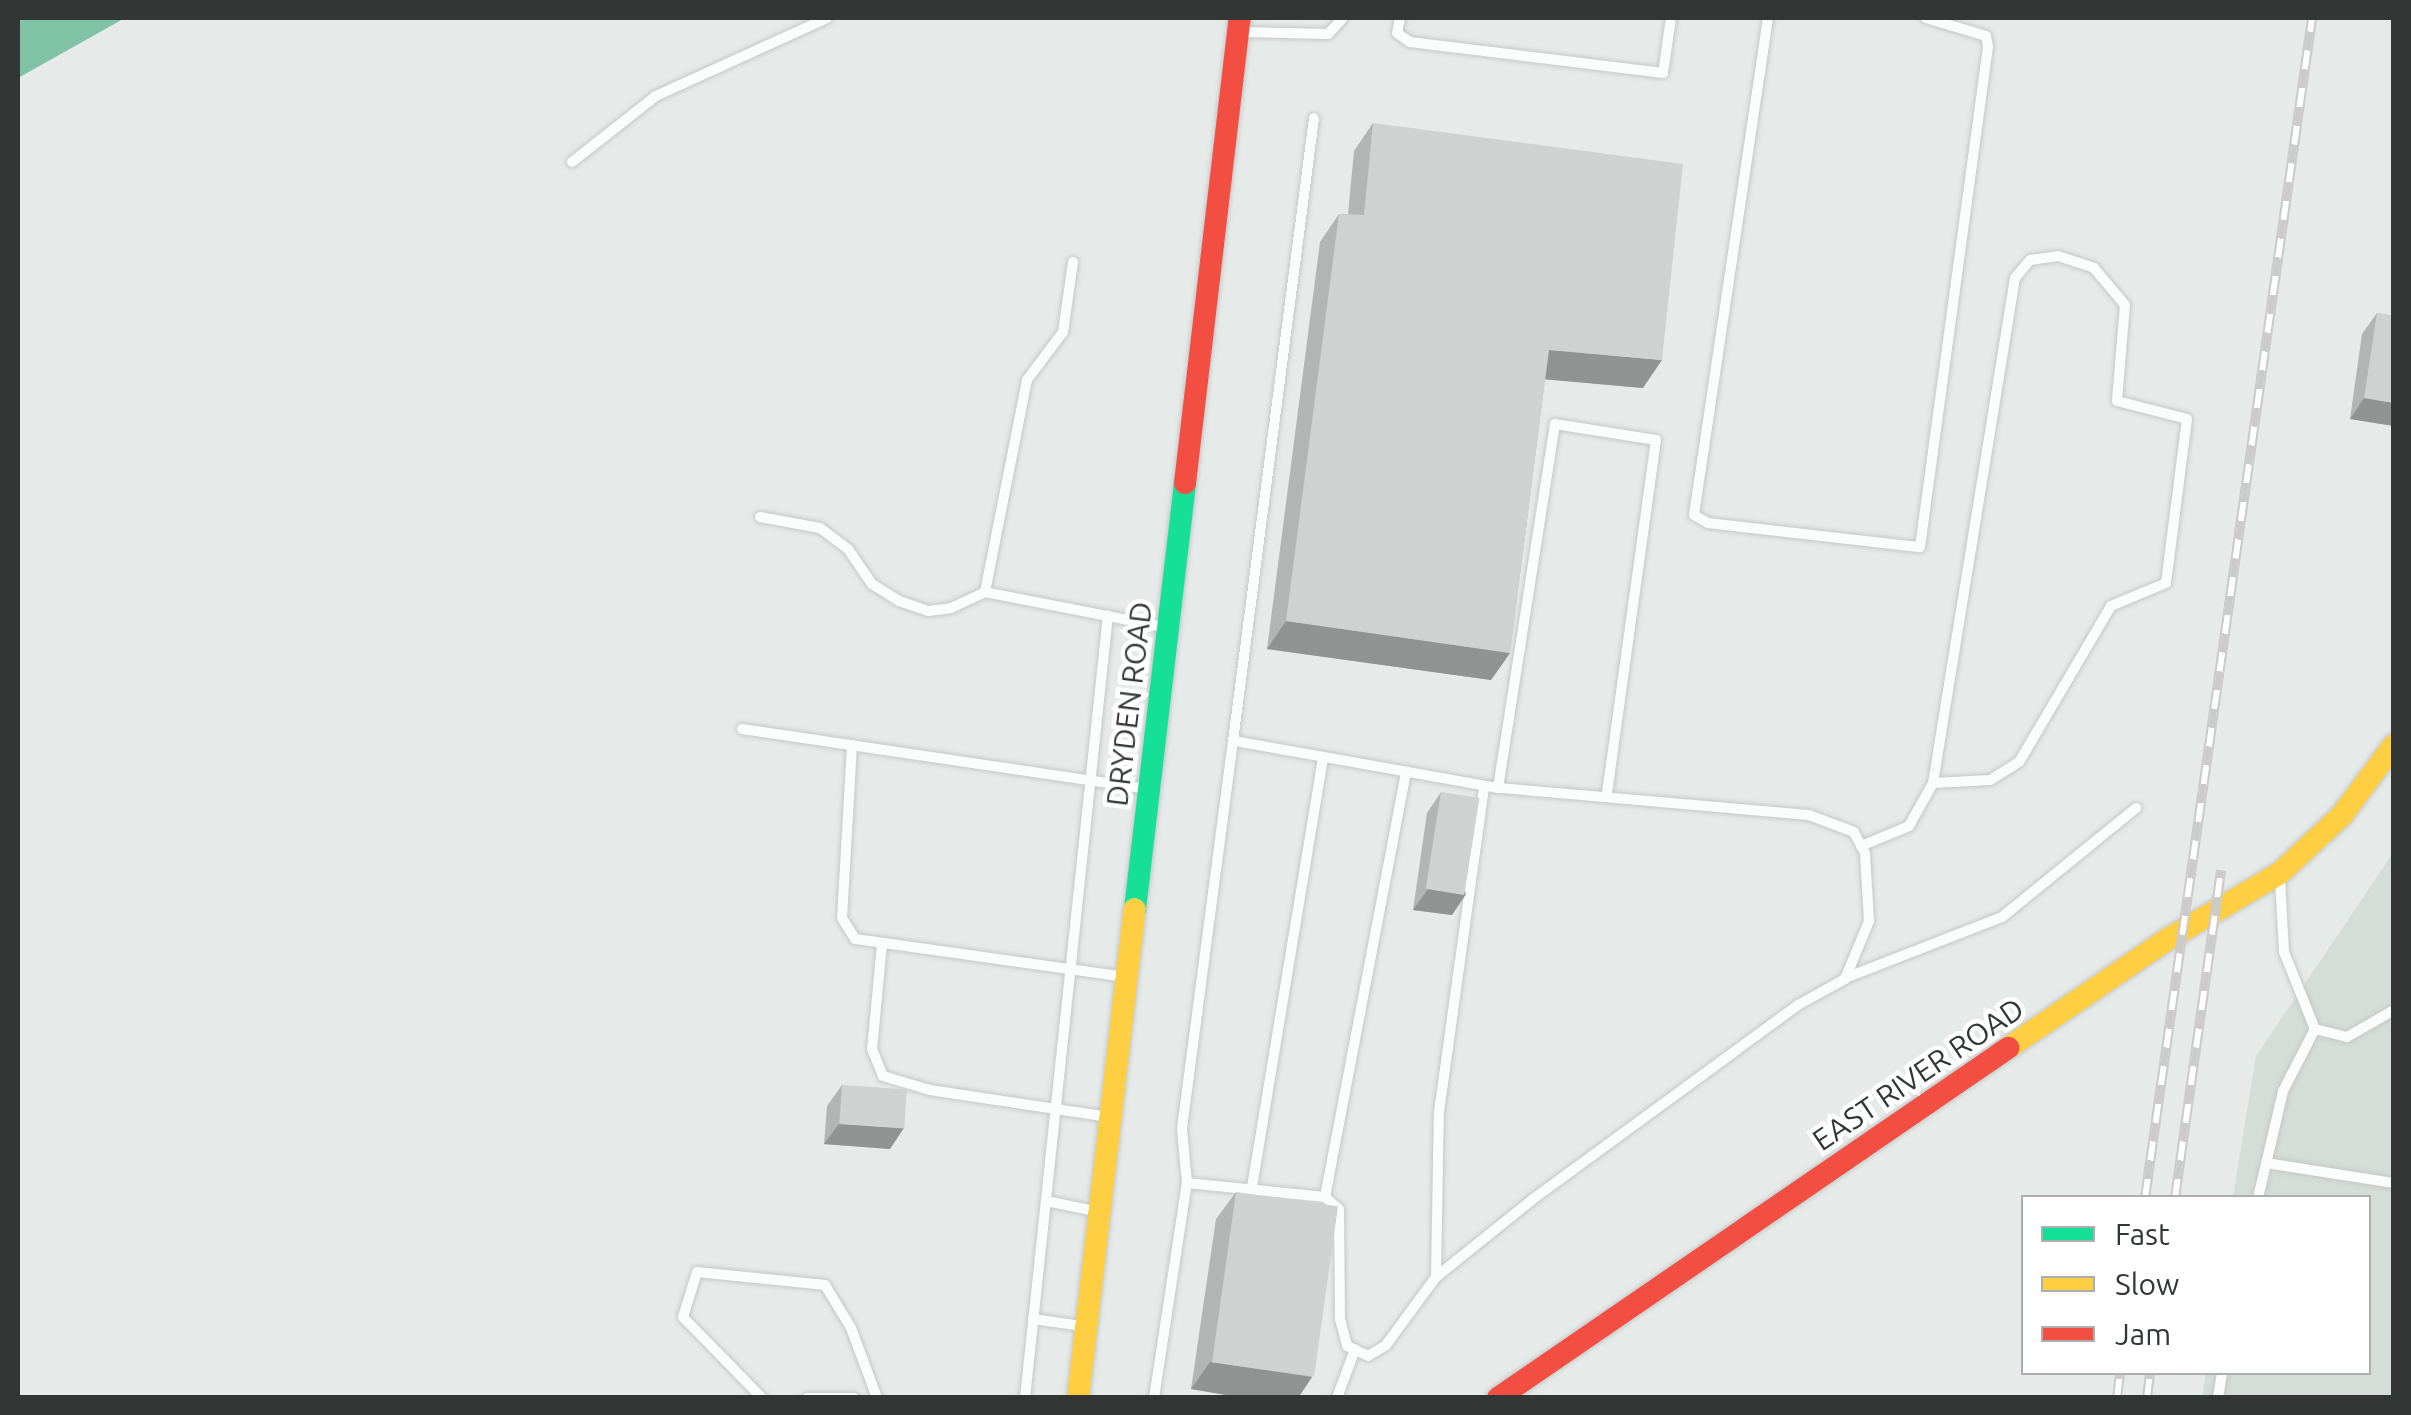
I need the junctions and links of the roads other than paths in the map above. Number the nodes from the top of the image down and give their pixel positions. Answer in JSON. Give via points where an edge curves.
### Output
{"nodes":[{"id":1,"x":826,"y":18,"type":"edge"},
{"id":2,"x":1343,"y":18,"type":"edge"},
{"id":3,"x":1400,"y":18,"type":"edge"},
{"id":4,"x":1671,"y":18,"type":"edge"},
{"id":5,"x":1768,"y":18,"type":"edge"},
{"id":6,"x":1926,"y":18,"type":"edge"},
{"id":7,"x":1240,"y":24,"type":"edge"},
{"id":8,"x":1314,"y":118,"type":"dead end"},
{"id":9,"x":572,"y":162,"type":"dead end"},
{"id":10,"x":1073,"y":262,"type":"dead end"},
{"id":11,"x":760,"y":516,"type":"dead end"},
{"id":12,"x":985,"y":592,"type":"junction"},
{"id":13,"x":1108,"y":615,"type":"junction"},
{"id":14,"x":1169,"y":628,"type":"junction"},
{"id":15,"x":742,"y":729,"type":"dead end"},
{"id":16,"x":1233,"y":741,"type":"junction"},
{"id":17,"x":852,"y":745,"type":"junction"},
{"id":18,"x":2394,"y":745,"type":"edge"},
{"id":19,"x":1323,"y":757,"type":"junction"},
{"id":20,"x":1406,"y":772,"type":"junction"},
{"id":21,"x":1086,"y":780,"type":"junction"},
{"id":22,"x":1933,"y":783,"type":"junction"},
{"id":23,"x":1484,"y":786,"type":"junction"},
{"id":24,"x":1498,"y":788,"type":"junction"},
{"id":25,"x":1150,"y":789,"type":"junction"},
{"id":26,"x":1607,"y":794,"type":"junction"},
{"id":27,"x":2136,"y":808,"type":"dead end"},
{"id":28,"x":1862,"y":846,"type":"junction"},
{"id":29,"x":2280,"y":873,"type":"junction"},
{"id":30,"x":882,"y":944,"type":"junction"},
{"id":31,"x":1067,"y":969,"type":"junction"},
{"id":32,"x":1127,"y":977,"type":"junction"},
{"id":33,"x":1844,"y":978,"type":"junction"},
{"id":34,"x":2394,"y":1010,"type":"edge"},
{"id":35,"x":2315,"y":1029,"type":"junction"},
{"id":36,"x":1055,"y":1109,"type":"junction"},
{"id":37,"x":1110,"y":1117,"type":"junction"},
{"id":38,"x":2266,"y":1163,"type":"junction"},
{"id":39,"x":1187,"y":1183,"type":"junction"},
{"id":40,"x":2394,"y":1184,"type":"edge"},
{"id":41,"x":1252,"y":1187,"type":"junction"},
{"id":42,"x":2259,"y":1195,"type":"edge"},
{"id":43,"x":1325,"y":1198,"type":"junction"},
{"id":44,"x":1046,"y":1200,"type":"junction"},
{"id":45,"x":1099,"y":1212,"type":"junction"},
{"id":46,"x":1436,"y":1276,"type":"junction"},
{"id":47,"x":1034,"y":1319,"type":"junction"},
{"id":48,"x":1086,"y":1326,"type":"junction"},
{"id":49,"x":1355,"y":1349,"type":"junction"},
{"id":50,"x":762,"y":1398,"type":"edge"},
{"id":51,"x":807,"y":1398,"type":"edge"},
{"id":52,"x":854,"y":1398,"type":"edge"},
{"id":53,"x":878,"y":1398,"type":"edge"},
{"id":54,"x":1025,"y":1398,"type":"edge"},
{"id":55,"x":1078,"y":1398,"type":"edge"},
{"id":56,"x":1154,"y":1398,"type":"edge"},
{"id":57,"x":1338,"y":1398,"type":"edge"},
{"id":58,"x":1498,"y":1398,"type":"edge"}],
"edges":[{"from":1,"to":9,"type":"lane","via":[[656,96]]},
{"from":2,"to":7,"type":"lane","via":[[1328,34]]},
{"from":3,"to":4,"type":"lane","via":[[1398,33],[1410,42],[1663,74]]},
{"from":5,"to":6,"type":"lane","via":[[1694,515],[1708,523],[1920,547],[1988,47],[1986,36]]},
{"from":7,"to":14,"type":"main road","name":"DRYDEN ROAD"},
{"from":8,"to":16,"type":"lane"},
{"from":10,"to":12,"type":"lane","via":[[1062,332],[1027,380]]},
{"from":11,"to":12,"type":"lane","via":[[820,528],[848,549],[872,584],[900,602],[951,608]]},
{"from":12,"to":13,"type":"lane"},
{"from":13,"to":14,"type":"lane"},
{"from":13,"to":21,"type":"lane"},
{"from":14,"to":25,"type":"main road","name":"DRYDEN ROAD"},
{"from":15,"to":17,"type":"lane"},
{"from":16,"to":19,"type":"lane"},
{"from":16,"to":39,"type":"lane","via":[[1182,1128]]},
{"from":17,"to":21,"type":"lane"},
{"from":17,"to":30,"type":"lane","via":[[842,918],[855,938]]},
{"from":18,"to":29,"type":"main road","name":"EAST RIVER ROAD","via":[[2362,790]]},
{"from":19,"to":20,"type":"lane"},
{"from":19,"to":41,"type":"lane"},
{"from":20,"to":23,"type":"lane"},
{"from":20,"to":43,"type":"lane"},
{"from":21,"to":25,"type":"lane"},
{"from":21,"to":31,"type":"lane"},
{"from":22,"to":22,"type":"lane","via":[[2015,278],[2030,260],[2058,256],[2094,268],[2126,305],[2117,402],[2187,418],[2166,583],[2112,606],[2019,762],[1990,780]]},
{"from":22,"to":28,"type":"lane","via":[[1909,826]]},
{"from":23,"to":24,"type":"lane"},
{"from":23,"to":46,"type":"lane","via":[[1438,1112]]},
{"from":24,"to":26,"type":"lane"},
{"from":24,"to":26,"type":"lane","via":[[1555,424],[1656,440]]},
{"from":25,"to":32,"type":"main road","name":"DRYDEN ROAD"},
{"from":26,"to":28,"type":"lane","via":[[1808,815],[1854,832]]},
{"from":27,"to":33,"type":"lane","via":[[2002,916]]},
{"from":28,"to":33,"type":"lane","via":[[1871,878],[1870,921]]},
{"from":29,"to":35,"type":"lane","via":[[2284,952]]},
{"from":29,"to":58,"type":"main road","name":"EAST RIVER ROAD","via":[[2168,939]]},
{"from":30,"to":31,"type":"lane"},
{"from":30,"to":36,"type":"lane","via":[[872,1049],[883,1076]]},
{"from":31,"to":32,"type":"lane"},
{"from":31,"to":36,"type":"lane"},
{"from":32,"to":37,"type":"main road","name":"DRYDEN ROAD"},
{"from":33,"to":46,"type":"lane","via":[[1798,1005]]},
{"from":34,"to":35,"type":"lane","via":[[2348,1037]]},
{"from":35,"to":38,"type":"lane","via":[[2282,1092]]},
{"from":36,"to":37,"type":"lane"},
{"from":36,"to":44,"type":"lane"},
{"from":37,"to":45,"type":"main road","name":"DRYDEN ROAD"},
{"from":38,"to":40,"type":"lane"},
{"from":38,"to":42,"type":"lane"},
{"from":39,"to":41,"type":"lane"},
{"from":39,"to":56,"type":"lane"},
{"from":41,"to":43,"type":"lane"},
{"from":43,"to":49,"type":"lane","via":[[1339,1209],[1340,1318],[1347,1346]]},
{"from":44,"to":45,"type":"lane"},
{"from":44,"to":47,"type":"lane"},
{"from":45,"to":48,"type":"main road","name":"DRYDEN ROAD"},
{"from":46,"to":49,"type":"lane","via":[[1386,1345],[1368,1356]]},
{"from":47,"to":48,"type":"lane"},
{"from":47,"to":54,"type":"lane"},
{"from":48,"to":55,"type":"main road","name":"DRYDEN ROAD"},
{"from":49,"to":57,"type":"lane"},
{"from":50,"to":53,"type":"lane","via":[[683,1317],[697,1272],[825,1285],[852,1328]]},
{"from":51,"to":52,"type":"lane"}]}
